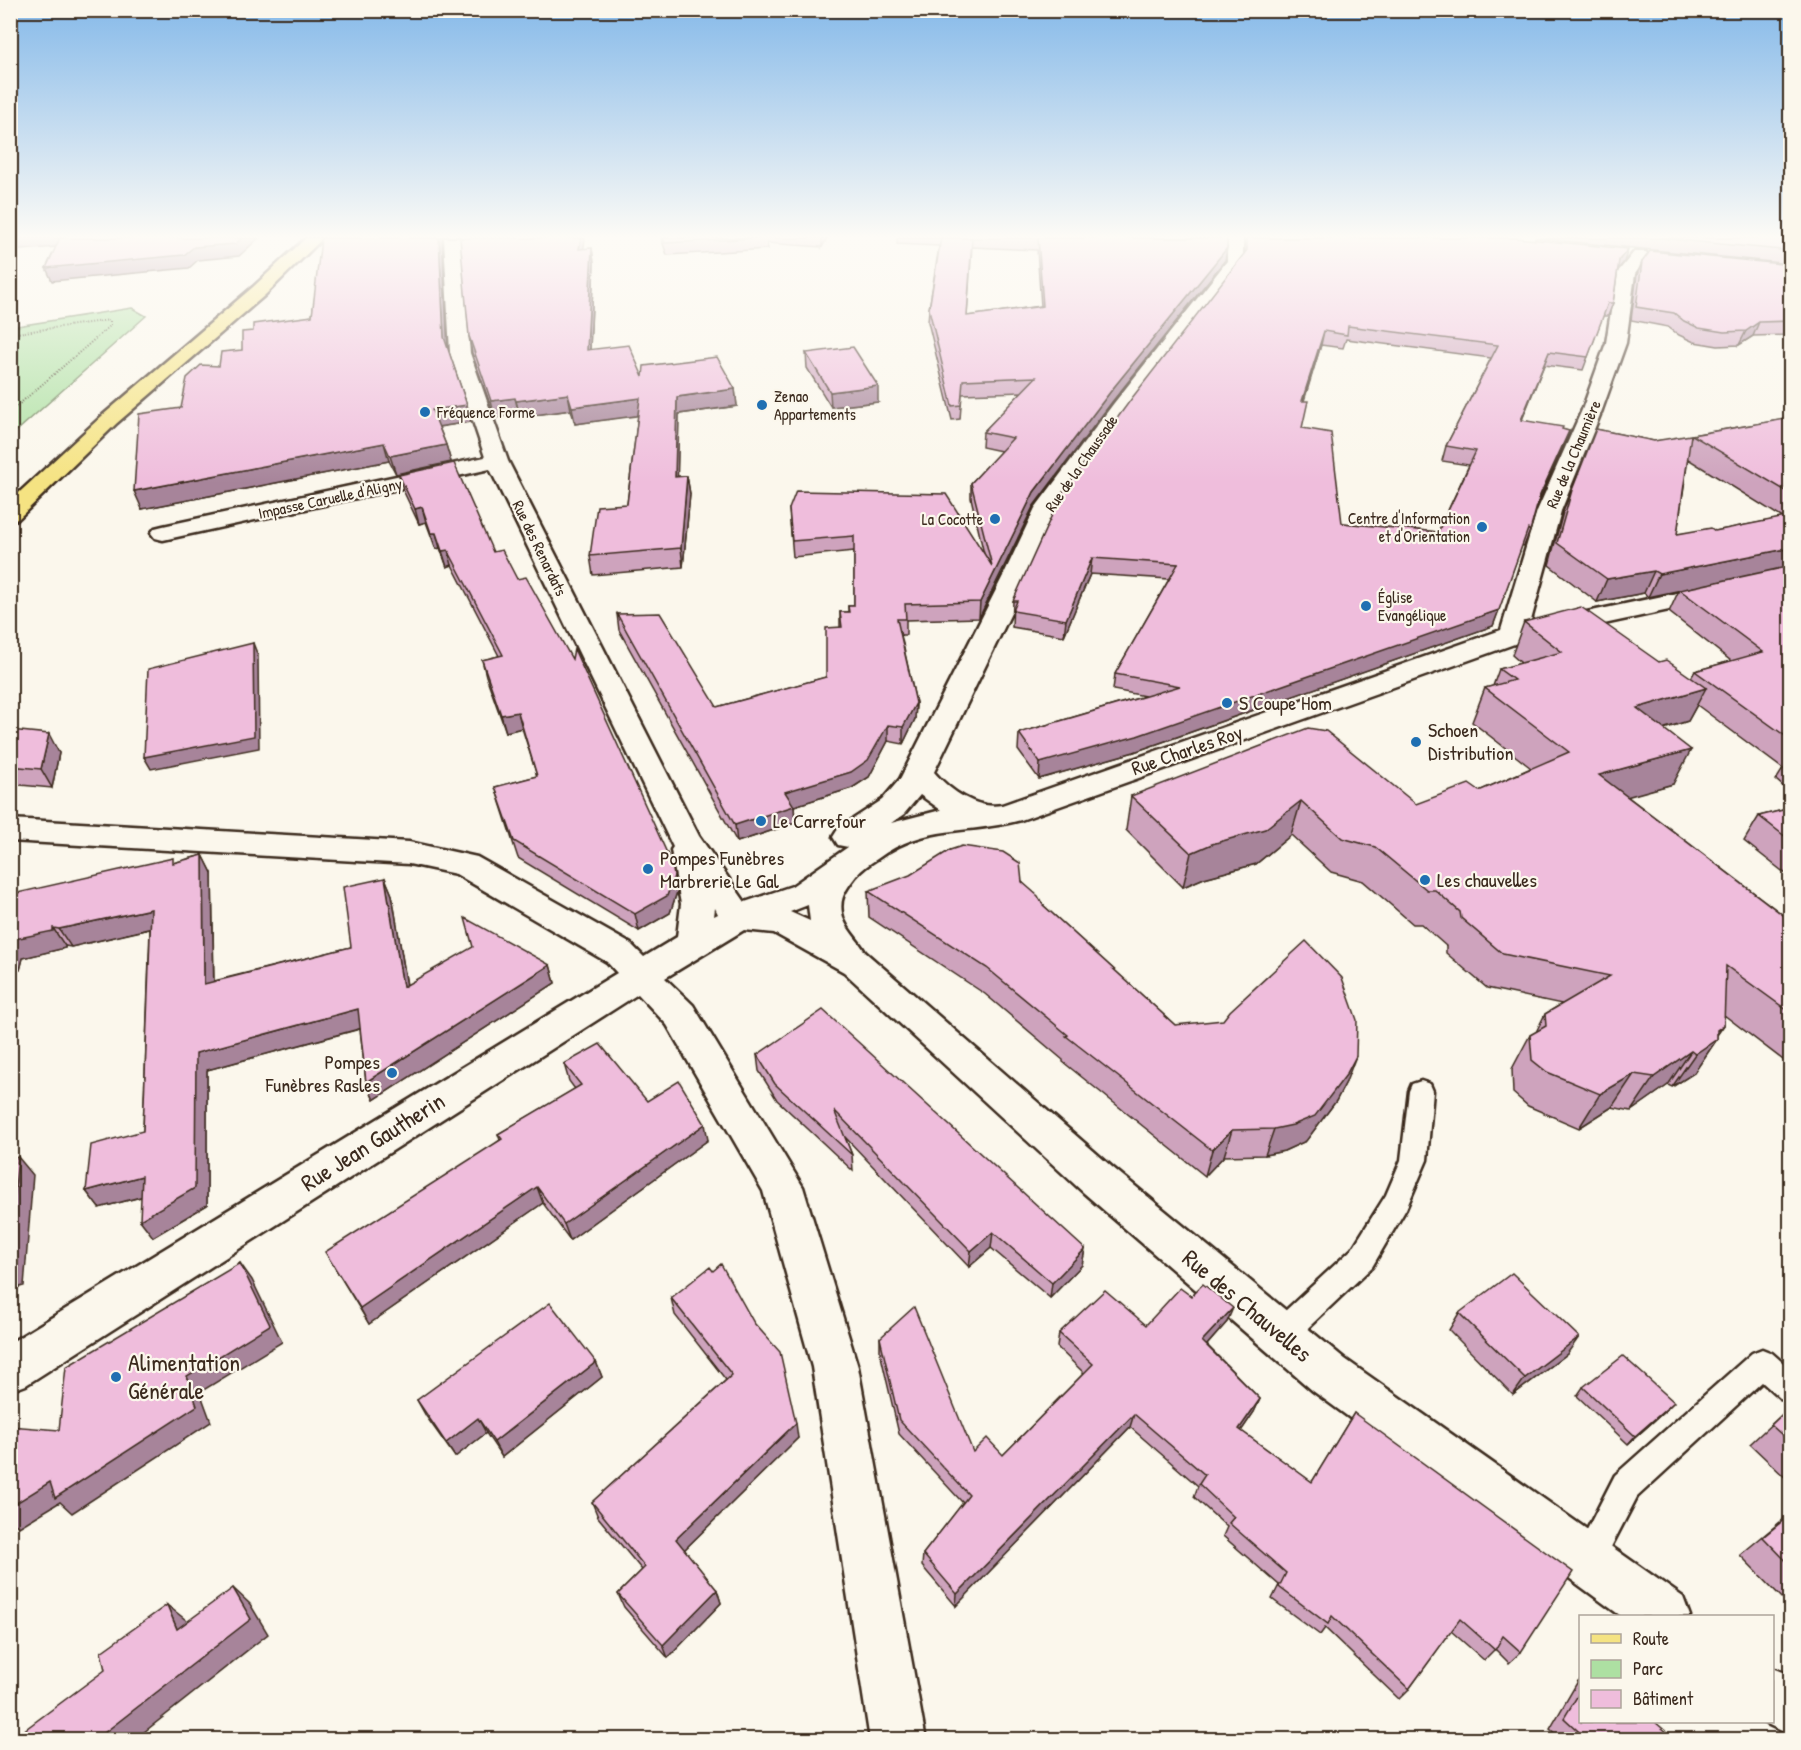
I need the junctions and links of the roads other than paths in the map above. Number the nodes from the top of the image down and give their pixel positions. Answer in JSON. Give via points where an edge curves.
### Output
{"nodes":[{"id":1,"x":201,"y":320,"type":"edge"},
{"id":2,"x":226,"y":320,"type":"edge"},
{"id":3,"x":458,"y":320,"type":"edge"},
{"id":4,"x":1189,"y":320,"type":"edge"},
{"id":5,"x":1619,"y":320,"type":"edge"},
{"id":6,"x":110,"y":419,"type":"junction"},
{"id":7,"x":497,"y":461,"type":"junction"},
{"id":8,"x":10,"y":514,"type":"edge"},
{"id":9,"x":163,"y":533,"type":"dead end"},
{"id":10,"x":1790,"y":578,"type":"edge"},
{"id":11,"x":1513,"y":635,"type":"junction"},
{"id":12,"x":918,"y":771,"type":"junction"},
{"id":13,"x":998,"y":816,"type":"junction"},
{"id":14,"x":10,"y":830,"type":"edge"},
{"id":15,"x":685,"y":840,"type":"junction"},
{"id":16,"x":874,"y":844,"type":"junction"},
{"id":17,"x":738,"y":918,"type":"junction"},
{"id":18,"x":694,"y":943,"type":"junction"},
{"id":19,"x":856,"y":963,"type":"junction"},
{"id":20,"x":640,"y":975,"type":"junction"},
{"id":21,"x":1421,"y":1091,"type":"dead end"},
{"id":22,"x":1281,"y":1334,"type":"junction"},
{"id":23,"x":10,"y":1369,"type":"edge"},
{"id":24,"x":1791,"y":1388,"type":"edge"},
{"id":25,"x":1587,"y":1561,"type":"junction"},
{"id":26,"x":1661,"y":1615,"type":"edge"},
{"id":27,"x":1774,"y":1696,"type":"edge"},
{"id":28,"x":1791,"y":1708,"type":"edge"},
{"id":29,"x":898,"y":1740,"type":"edge"}],
"edges":[{"from":1,"to":6,"type":"main road"},
{"from":2,"to":6,"type":"main road"},
{"from":3,"to":7,"type":"street","name":"Rue des Renardats","via":[[460,353]]},
{"from":4,"to":12,"type":"street","name":"Rue de la Chaussade","via":[[1047,508]]},
{"from":5,"to":11,"type":"street","name":"Rue de la Chaumière","via":[[1616,343],[1591,414],[1549,511]]},
{"from":6,"to":8,"type":"main road"},
{"from":7,"to":9,"type":"street","name":"Impasse Caruelle d'Aligny"},
{"from":7,"to":15,"type":"street","name":"Rue des Renardats"},
{"from":10,"to":11,"type":"street","name":"Rue Charles Roy"},
{"from":11,"to":13,"type":"street","name":"Rue Charles Roy"},
{"from":12,"to":13,"type":"street","via":[[936,794],[954,805]]},
{"from":12,"to":17,"type":"street","name":"Rue de la Chaussade","via":[[893,807],[783,880]]},
{"from":13,"to":16,"type":"street","name":"Rue Charles Roy","via":[[925,824]]},
{"from":14,"to":20,"type":"street","via":[[409,853],[465,865],[619,953]]},
{"from":15,"to":17,"type":"street","name":"Rue des Renardats"},
{"from":15,"to":18,"type":"street","name":"Rue des Renardats","via":[[698,904]]},
{"from":16,"to":17,"type":"street","name":"Rue Charles Roy","via":[[804,894]]},
{"from":16,"to":19,"type":"street","name":"Rue des Chauvelles","via":[[835,878],[825,903],[826,922]]},
{"from":17,"to":18,"type":"street","name":"Rue Jean Gautherin"},
{"from":17,"to":19,"type":"street","name":"Rue des Chauvelles","via":[[783,922]]},
{"from":18,"to":20,"type":"street","name":"Rue Jean Gautherin"},
{"from":19,"to":22,"type":"street","name":"Rue des Chauvelles","via":[[1098,1180]]},
{"from":20,"to":23,"type":"street","name":"Rue Jean Gautherin"},
{"from":20,"to":29,"type":"street","via":[[680,1015],[782,1187],[835,1367]]},
{"from":21,"to":22,"type":"lane","via":[[1413,1160],[1397,1202],[1362,1258]]},
{"from":22,"to":25,"type":"street","name":"Rue des Chauvelles","via":[[1329,1375]]},
{"from":24,"to":25,"type":"lane","via":[[1762,1363],[1626,1486]]},
{"from":25,"to":26,"type":"street","name":"Rue des Chauvelles"},
{"from":27,"to":28,"type":"street"}]}
